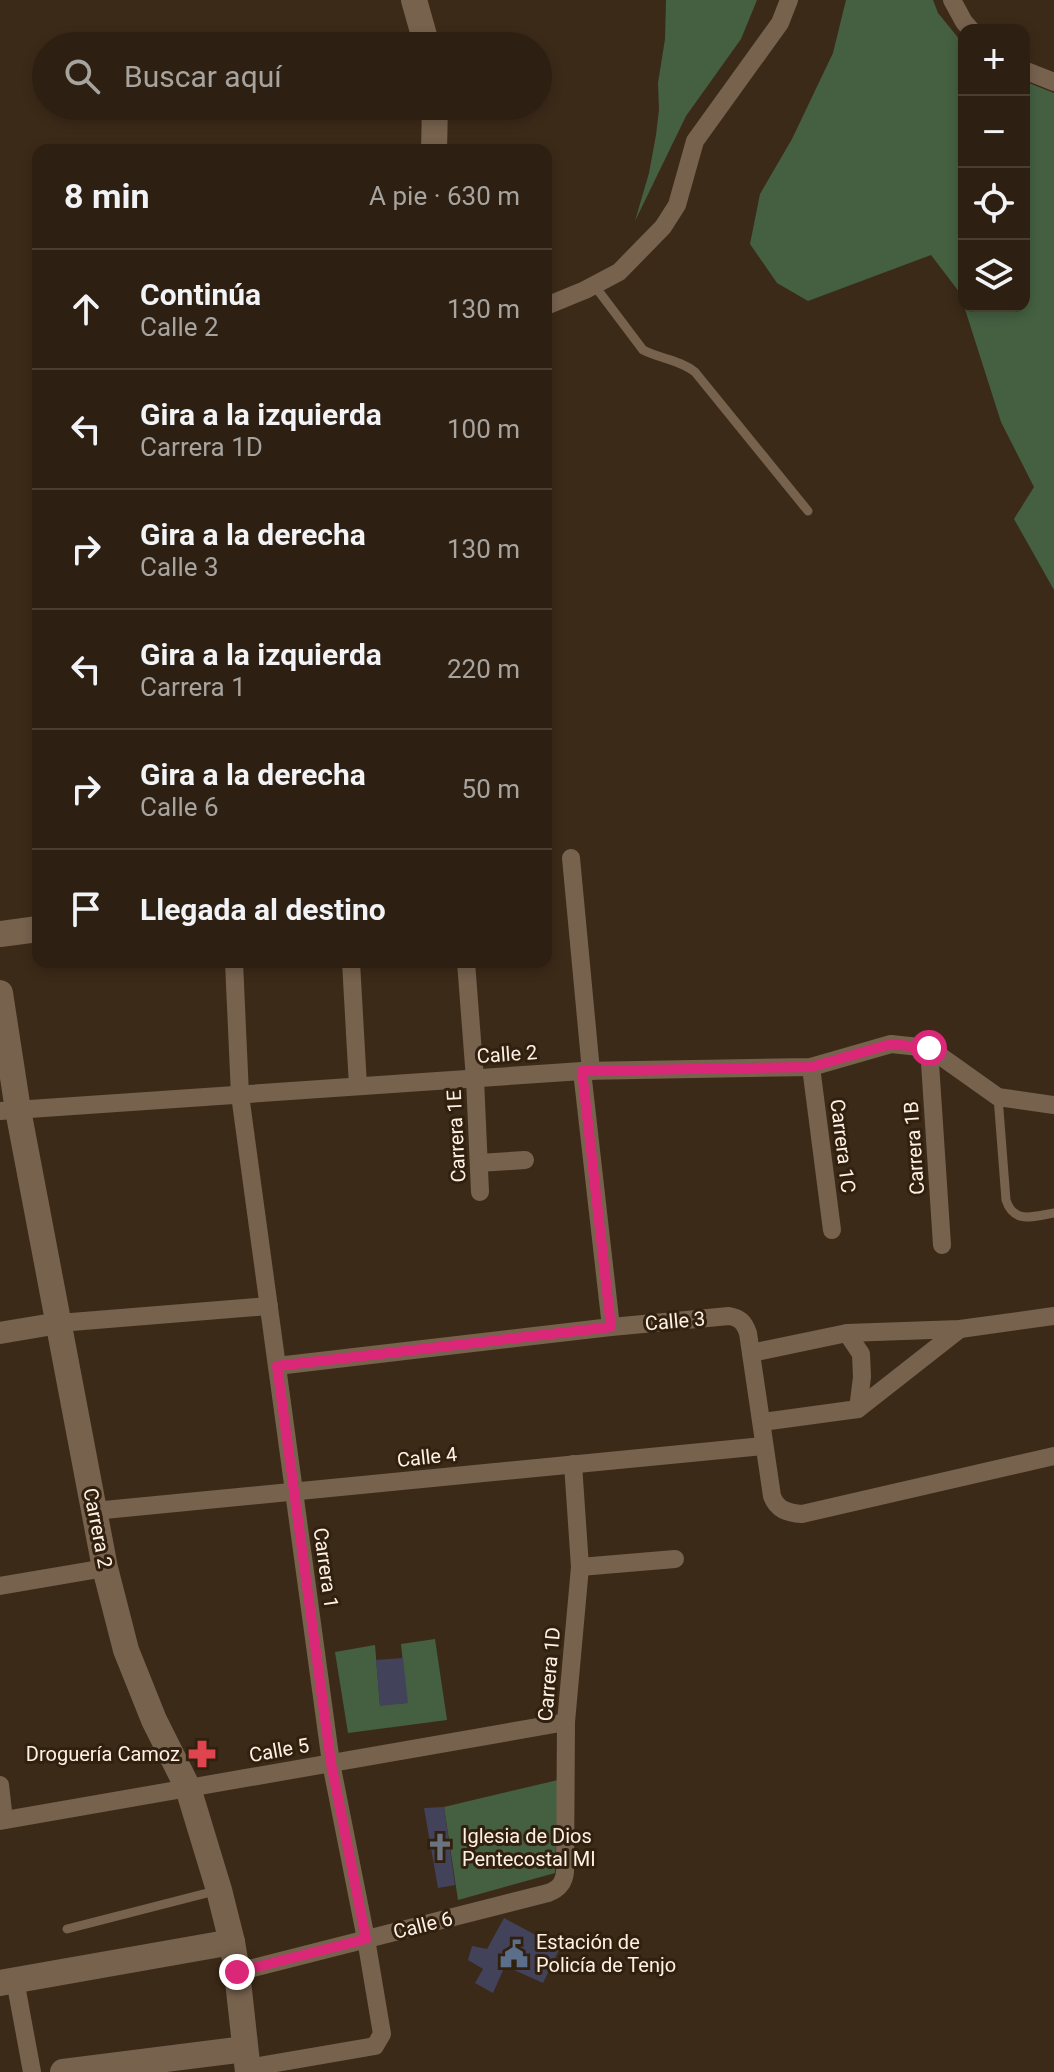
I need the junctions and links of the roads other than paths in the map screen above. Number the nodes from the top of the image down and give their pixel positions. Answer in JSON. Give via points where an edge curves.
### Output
{"nodes":[{"id":1,"x":414,"y":0,"type":"edge"},
{"id":2,"x":789,"y":0,"type":"edge"},
{"id":3,"x":952,"y":0,"type":"edge"},
{"id":4,"x":966,"y":24,"type":"edge"},
{"id":5,"x":423,"y":32,"type":"edge"},
{"id":6,"x":1030,"y":72,"type":"edge"},
{"id":7,"x":1054,"y":82,"type":"edge"},
{"id":8,"x":435,"y":120,"type":"edge"},
{"id":9,"x":434,"y":144,"type":"edge"},
{"id":10,"x":594,"y":285,"type":"junction"},
{"id":11,"x":552,"y":303,"type":"edge"},
{"id":12,"x":808,"y":511,"type":"dead end"},
{"id":13,"x":571,"y":858,"type":"dead end"},
{"id":14,"x":32,"y":930,"type":"edge"},
{"id":15,"x":0,"y":934,"type":"edge"},
{"id":16,"x":234,"y":968,"type":"edge"},
{"id":17,"x":351,"y":968,"type":"edge"},
{"id":18,"x":466,"y":968,"type":"edge"},
{"id":19,"x":0,"y":993,"type":"edge"},
{"id":20,"x":929,"y":1048,"type":"junction"},
{"id":21,"x":811,"y":1067,"type":"junction"},
{"id":22,"x":587,"y":1071,"type":"junction"},
{"id":23,"x":475,"y":1079,"type":"junction"},
{"id":24,"x":358,"y":1086,"type":"junction"},
{"id":25,"x":240,"y":1095,"type":"junction"},
{"id":26,"x":998,"y":1097,"type":"junction"},
{"id":27,"x":1054,"y":1105,"type":"edge"},
{"id":28,"x":9,"y":1110,"type":"edge"},
{"id":29,"x":525,"y":1160,"type":"dead end"},
{"id":30,"x":479,"y":1163,"type":"junction"},
{"id":31,"x":480,"y":1192,"type":"dead end"},
{"id":32,"x":1054,"y":1213,"type":"edge"},
{"id":33,"x":832,"y":1230,"type":"dead end"},
{"id":34,"x":942,"y":1245,"type":"dead end"},
{"id":35,"x":269,"y":1306,"type":"junction"},
{"id":36,"x":1054,"y":1316,"type":"edge"},
{"id":37,"x":59,"y":1323,"type":"junction"},
{"id":38,"x":611,"y":1327,"type":"junction"},
{"id":39,"x":960,"y":1329,"type":"junction"},
{"id":40,"x":0,"y":1333,"type":"edge"},
{"id":41,"x":847,"y":1333,"type":"junction"},
{"id":42,"x":751,"y":1353,"type":"junction"},
{"id":43,"x":277,"y":1366,"type":"junction"},
{"id":44,"x":858,"y":1409,"type":"junction"},
{"id":45,"x":762,"y":1422,"type":"junction"},
{"id":46,"x":763,"y":1446,"type":"junction"},
{"id":47,"x":1054,"y":1456,"type":"edge"},
{"id":48,"x":573,"y":1464,"type":"junction"},
{"id":49,"x":294,"y":1492,"type":"junction"},
{"id":50,"x":94,"y":1511,"type":"junction"},
{"id":51,"x":675,"y":1559,"type":"dead end"},
{"id":52,"x":580,"y":1567,"type":"junction"},
{"id":53,"x":105,"y":1568,"type":"junction"},
{"id":54,"x":0,"y":1586,"type":"edge"},
{"id":55,"x":566,"y":1722,"type":"junction"},
{"id":56,"x":331,"y":1763,"type":"junction"},
{"id":57,"x":0,"y":1785,"type":"edge"},
{"id":58,"x":188,"y":1788,"type":"junction"},
{"id":59,"x":2,"y":1821,"type":"edge"},
{"id":60,"x":560,"y":1886,"type":"joint"},
{"id":61,"x":219,"y":1890,"type":"junction"},
{"id":62,"x":67,"y":1929,"type":"dead end"},
{"id":63,"x":366,"y":1939,"type":"junction"},
{"id":64,"x":232,"y":1942,"type":"junction"},
{"id":65,"x":237,"y":1972,"type":"junction"},
{"id":66,"x":8,"y":1982,"type":"edge"},
{"id":67,"x":247,"y":2063,"type":"edge"},
{"id":68,"x":32,"y":2072,"type":"edge"},
{"id":69,"x":63,"y":2072,"type":"edge"}],
"edges":[{"from":1,"to":5,"type":"main road"},
{"from":2,"to":10,"type":"street","via":[[780,23],[695,141],[677,205],[663,227],[619,272]]},
{"from":3,"to":4,"type":"street"},
{"from":6,"to":7,"type":"street"},
{"from":8,"to":9,"type":"main road"},
{"from":10,"to":11,"type":"street"},
{"from":10,"to":12,"type":"lane","via":[[643,350],[695,372]]},
{"from":13,"to":22,"type":"street"},
{"from":14,"to":15,"type":"main road"},
{"from":16,"to":25,"type":"street","name":"Carrera 1"},
{"from":17,"to":24,"type":"street"},
{"from":18,"to":23,"type":"street","name":"Carrera 1E"},
{"from":19,"to":28,"type":"main road","name":"Carrera 2"},
{"from":20,"to":21,"type":"street","name":"Calle 2","via":[[891,1044]]},
{"from":20,"to":26,"type":"street"},
{"from":20,"to":34,"type":"street","name":"Carrera 1B"},
{"from":21,"to":22,"type":"street","name":"Calle 2"},
{"from":21,"to":33,"type":"street","name":"Carrera 1C"},
{"from":22,"to":23,"type":"street","name":"Calle 2"},
{"from":22,"to":38,"type":"street"},
{"from":23,"to":24,"type":"street","name":"Calle 2"},
{"from":23,"to":30,"type":"street","name":"Carrera 1E"},
{"from":24,"to":25,"type":"street","name":"Calle 2"},
{"from":25,"to":28,"type":"street","name":"Calle 2"},
{"from":25,"to":35,"type":"street","name":"Carrera 1"},
{"from":26,"to":27,"type":"street"},
{"from":26,"to":32,"type":"lane","via":[[1010,1210],[1025,1217]]},
{"from":28,"to":37,"type":"main road","name":"Carrera 2"},
{"from":29,"to":30,"type":"street"},
{"from":30,"to":31,"type":"street","name":"Carrera 1E"},
{"from":35,"to":37,"type":"street"},
{"from":35,"to":43,"type":"street","name":"Carrera 1"},
{"from":36,"to":39,"type":"street"},
{"from":37,"to":40,"type":"street"},
{"from":37,"to":50,"type":"main road","name":"Carrera 2"},
{"from":38,"to":42,"type":"street","name":"Calle 3","via":[[729,1316],[745,1325]]},
{"from":38,"to":43,"type":"street","name":"Calle 3"},
{"from":39,"to":41,"type":"street"},
{"from":39,"to":44,"type":"street"},
{"from":41,"to":42,"type":"street"},
{"from":41,"to":44,"type":"street","via":[[861,1354]]},
{"from":42,"to":45,"type":"street"},
{"from":43,"to":49,"type":"street","name":"Carrera 1"},
{"from":44,"to":45,"type":"street"},
{"from":45,"to":46,"type":"street"},
{"from":46,"to":47,"type":"street","via":[[775,1505],[802,1514]]},
{"from":46,"to":48,"type":"street","name":"Calle 4"},
{"from":48,"to":49,"type":"street","name":"Calle 4"},
{"from":48,"to":52,"type":"street","name":"Carrera 1D"},
{"from":49,"to":50,"type":"street","name":"Calle 4"},
{"from":49,"to":56,"type":"street","name":"Carrera 1"},
{"from":50,"to":53,"type":"main road","name":"Carrera 2"},
{"from":51,"to":52,"type":"street"},
{"from":52,"to":55,"type":"street","name":"Carrera 1D"},
{"from":53,"to":54,"type":"street"},
{"from":53,"to":58,"type":"main road","name":"Carrera 2","via":[[126,1650]]},
{"from":55,"to":56,"type":"street","name":"Calle 5"},
{"from":55,"to":60,"type":"street","name":"Carrera 1D","via":[[565,1872]]},
{"from":56,"to":58,"type":"street","name":"Calle 5"},
{"from":56,"to":63,"type":"street","name":"Carrera 1"},
{"from":57,"to":59,"type":"street"},
{"from":58,"to":59,"type":"street","name":"Calle 5"},
{"from":58,"to":61,"type":"main road","name":"Carrera 2"},
{"from":60,"to":63,"type":"street","name":"Calle 6"},
{"from":61,"to":62,"type":"lane"},
{"from":61,"to":64,"type":"main road","name":"Carrera 2"},
{"from":63,"to":65,"type":"street","name":"Calle 6"},
{"from":63,"to":67,"type":"street","name":"Carrera 1","via":[[382,2034],[375,2046]]},
{"from":64,"to":65,"type":"main road","name":"Carrera 2"},
{"from":64,"to":66,"type":"main road"},
{"from":65,"to":67,"type":"main road","name":"Carrera 2"},
{"from":66,"to":68,"type":"street"},
{"from":67,"to":69,"type":"main road"}]}
